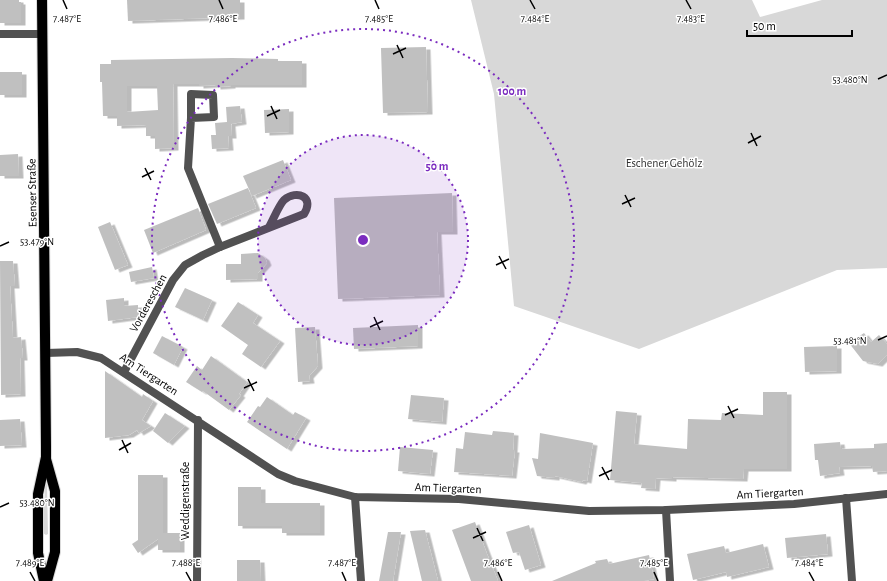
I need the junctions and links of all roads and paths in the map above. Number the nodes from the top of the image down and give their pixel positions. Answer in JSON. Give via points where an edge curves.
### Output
{"nodes":[{"id":1,"x":42,"y":0,"type":"edge"},
{"id":2,"x":0,"y":34,"type":"edge"},
{"id":3,"x":43,"y":34,"type":"junction"},
{"id":4,"x":191,"y":118,"type":"dead end"},
{"id":5,"x":269,"y":227,"type":"junction"},
{"id":6,"x":220,"y":247,"type":"junction"},
{"id":7,"x":46,"y":353,"type":"junction"},
{"id":8,"x":124,"y":372,"type":"junction"},
{"id":9,"x":198,"y":420,"type":"junction"},
{"id":10,"x":46,"y":457,"type":"junction"},
{"id":11,"x":887,"y":494,"type":"edge"},
{"id":12,"x":355,"y":497,"type":"junction"},
{"id":13,"x":846,"y":498,"type":"junction"},
{"id":14,"x":666,"y":510,"type":"junction"},
{"id":15,"x":46,"y":581,"type":"edge"},
{"id":16,"x":197,"y":581,"type":"edge"},
{"id":17,"x":361,"y":581,"type":"edge"},
{"id":18,"x":670,"y":581,"type":"edge"},
{"id":19,"x":852,"y":581,"type":"edge"}],
"edges":[{"from":1,"to":3,"type":"main road","name":"Esenser Straße"},
{"from":2,"to":3,"type":"street"},
{"from":3,"to":7,"type":"main road","name":"Esenser Straße"},
{"from":4,"to":6,"type":"street","via":[[188,168]]},
{"from":5,"to":5,"type":"street","name":"Vordereschen","via":[[304,214],[308,209],[305,197],[298,195],[284,200]]},
{"from":5,"to":6,"type":"street","name":"Vordereschen"},
{"from":6,"to":8,"type":"street","name":"Vordereschen","via":[[185,266],[173,280]]},
{"from":7,"to":8,"type":"street","name":"Am Tiergarten","via":[[83,353],[101,358]]},
{"from":7,"to":10,"type":"main road","name":"Esenser Straße"},
{"from":8,"to":9,"type":"street","name":"Am Tiergarten"},
{"from":9,"to":12,"type":"street","name":"Am Tiergarten","via":[[278,474],[295,482]]},
{"from":9,"to":16,"type":"street","name":"Weddigenstraße"},
{"from":10,"to":15,"type":"main road","name":"Esenser Straße","via":[[38,494],[38,553]]},
{"from":10,"to":15,"type":"main road","name":"Esenser Straße","via":[[56,491],[55,552]]},
{"from":11,"to":13,"type":"street","name":"Am Tiergarten"},
{"from":12,"to":14,"type":"street","name":"Am Tiergarten","via":[[459,499],[589,511]]},
{"from":12,"to":17,"type":"street"},
{"from":13,"to":14,"type":"street","name":"Am Tiergarten","via":[[794,504]]},
{"from":13,"to":19,"type":"street"},
{"from":14,"to":18,"type":"street"}]}
